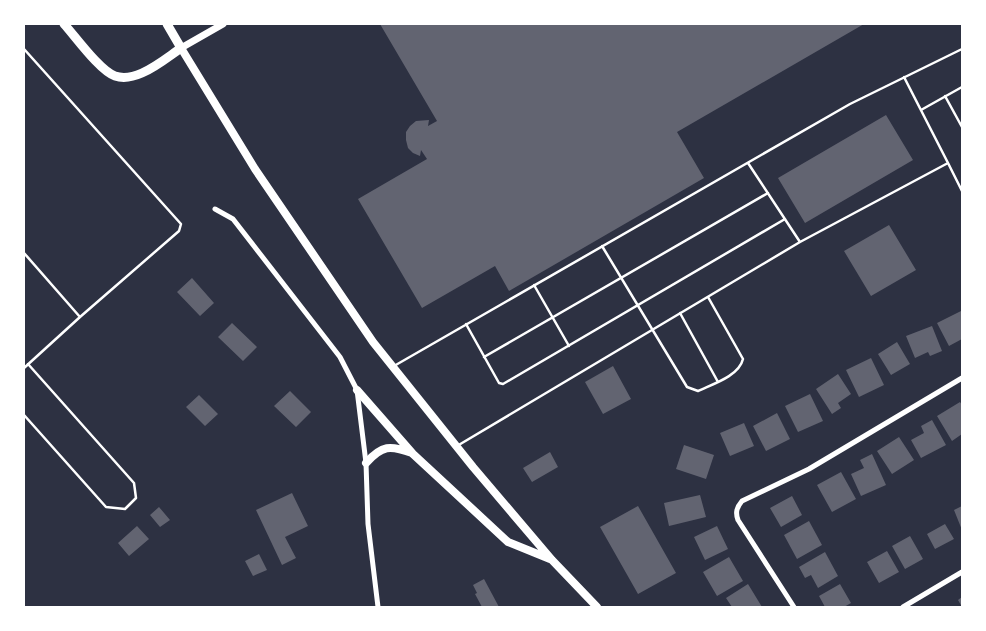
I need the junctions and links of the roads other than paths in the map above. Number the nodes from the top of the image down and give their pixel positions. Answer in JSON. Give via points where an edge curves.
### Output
{"nodes":[{"id":1,"x":64,"y":24,"type":"edge"},
{"id":2,"x":166,"y":24,"type":"edge"},
{"id":3,"x":223,"y":24,"type":"edge"},
{"id":4,"x":181,"y":48,"type":"junction"},
{"id":5,"x":24,"y":49,"type":"edge"},
{"id":6,"x":962,"y":49,"type":"edge"},
{"id":7,"x":904,"y":77,"type":"junction"},
{"id":8,"x":962,"y":87,"type":"edge"},
{"id":9,"x":945,"y":96,"type":"junction"},
{"id":10,"x":921,"y":110,"type":"junction"},
{"id":11,"x":962,"y":127,"type":"edge"},
{"id":12,"x":748,"y":163,"type":"junction"},
{"id":13,"x":948,"y":163,"type":"junction"},
{"id":14,"x":962,"y":191,"type":"edge"},
{"id":15,"x":768,"y":193,"type":"junction"},
{"id":16,"x":216,"y":210,"type":"dead end"},
{"id":17,"x":786,"y":219,"type":"junction"},
{"id":18,"x":800,"y":242,"type":"junction"},
{"id":19,"x":602,"y":246,"type":"junction"},
{"id":20,"x":24,"y":254,"type":"edge"},
{"id":21,"x":622,"y":278,"type":"junction"},
{"id":22,"x":534,"y":285,"type":"junction"},
{"id":23,"x":708,"y":296,"type":"junction"},
{"id":24,"x":639,"y":305,"type":"junction"},
{"id":25,"x":680,"y":313,"type":"junction"},
{"id":26,"x":80,"y":317,"type":"junction"},
{"id":27,"x":552,"y":317,"type":"junction"},
{"id":28,"x":466,"y":324,"type":"junction"},
{"id":29,"x":653,"y":329,"type":"junction"},
{"id":30,"x":568,"y":346,"type":"junction"},
{"id":31,"x":484,"y":356,"type":"junction"},
{"id":32,"x":28,"y":364,"type":"junction"},
{"id":33,"x":393,"y":366,"type":"junction"},
{"id":34,"x":24,"y":368,"type":"edge"},
{"id":35,"x":962,"y":378,"type":"edge"},
{"id":36,"x":718,"y":382,"type":"junction"},
{"id":37,"x":357,"y":390,"type":"junction"},
{"id":38,"x":24,"y":415,"type":"edge"},
{"id":39,"x":456,"y":446,"type":"junction"},
{"id":40,"x":413,"y":454,"type":"junction"},
{"id":41,"x":366,"y":463,"type":"junction"},
{"id":42,"x":552,"y":560,"type":"junction"},
{"id":43,"x":962,"y":572,"type":"edge"},
{"id":44,"x":378,"y":607,"type":"edge"},
{"id":45,"x":597,"y":607,"type":"edge"},
{"id":46,"x":794,"y":607,"type":"edge"},
{"id":47,"x":903,"y":607,"type":"edge"}],
"edges":[{"from":1,"to":4,"type":"main road","via":[[104,69],[117,77],[141,73]]},
{"from":2,"to":4,"type":"main road"},
{"from":3,"to":4,"type":"street"},
{"from":4,"to":33,"type":"main road","via":[[255,169],[373,342]]},
{"from":5,"to":26,"type":"lane","via":[[181,224],[179,231]]},
{"from":6,"to":7,"type":"lane"},
{"from":7,"to":10,"type":"lane"},
{"from":7,"to":12,"type":"lane"},
{"from":8,"to":9,"type":"lane"},
{"from":9,"to":10,"type":"lane"},
{"from":9,"to":11,"type":"lane"},
{"from":10,"to":13,"type":"lane"},
{"from":12,"to":15,"type":"lane"},
{"from":12,"to":19,"type":"lane"},
{"from":13,"to":14,"type":"lane"},
{"from":13,"to":18,"type":"lane"},
{"from":15,"to":17,"type":"lane"},
{"from":15,"to":21,"type":"lane"},
{"from":16,"to":37,"type":"street","via":[[233,219],[340,357]]},
{"from":17,"to":18,"type":"lane"},
{"from":17,"to":24,"type":"lane"},
{"from":18,"to":23,"type":"lane"},
{"from":19,"to":21,"type":"lane"},
{"from":19,"to":22,"type":"lane"},
{"from":20,"to":26,"type":"lane"},
{"from":21,"to":24,"type":"lane"},
{"from":21,"to":27,"type":"lane"},
{"from":22,"to":27,"type":"lane"},
{"from":22,"to":28,"type":"lane"},
{"from":23,"to":25,"type":"lane"},
{"from":23,"to":36,"type":"lane","via":[[743,359],[733,373]]},
{"from":24,"to":29,"type":"lane"},
{"from":24,"to":30,"type":"lane"},
{"from":25,"to":29,"type":"lane"},
{"from":25,"to":36,"type":"lane"},
{"from":26,"to":32,"type":"lane"},
{"from":27,"to":30,"type":"lane"},
{"from":27,"to":31,"type":"lane"},
{"from":28,"to":31,"type":"lane"},
{"from":28,"to":33,"type":"lane"},
{"from":29,"to":36,"type":"lane","via":[[687,387],[698,391]]},
{"from":29,"to":39,"type":"lane"},
{"from":30,"to":31,"type":"lane","via":[[502,384]]},
{"from":32,"to":34,"type":"lane"},
{"from":32,"to":38,"type":"lane","via":[[134,483],[136,498],[125,509],[106,507]]},
{"from":33,"to":39,"type":"main road"},
{"from":35,"to":46,"type":"street","via":[[809,469],[738,505],[738,520]]},
{"from":37,"to":40,"type":"main road"},
{"from":37,"to":41,"type":"street"},
{"from":39,"to":42,"type":"main road"},
{"from":40,"to":41,"type":"main road","via":[[386,448],[376,451]]},
{"from":40,"to":42,"type":"main road","via":[[508,542]]},
{"from":41,"to":44,"type":"street","via":[[368,524]]},
{"from":42,"to":45,"type":"main road"},
{"from":43,"to":47,"type":"street"}]}
